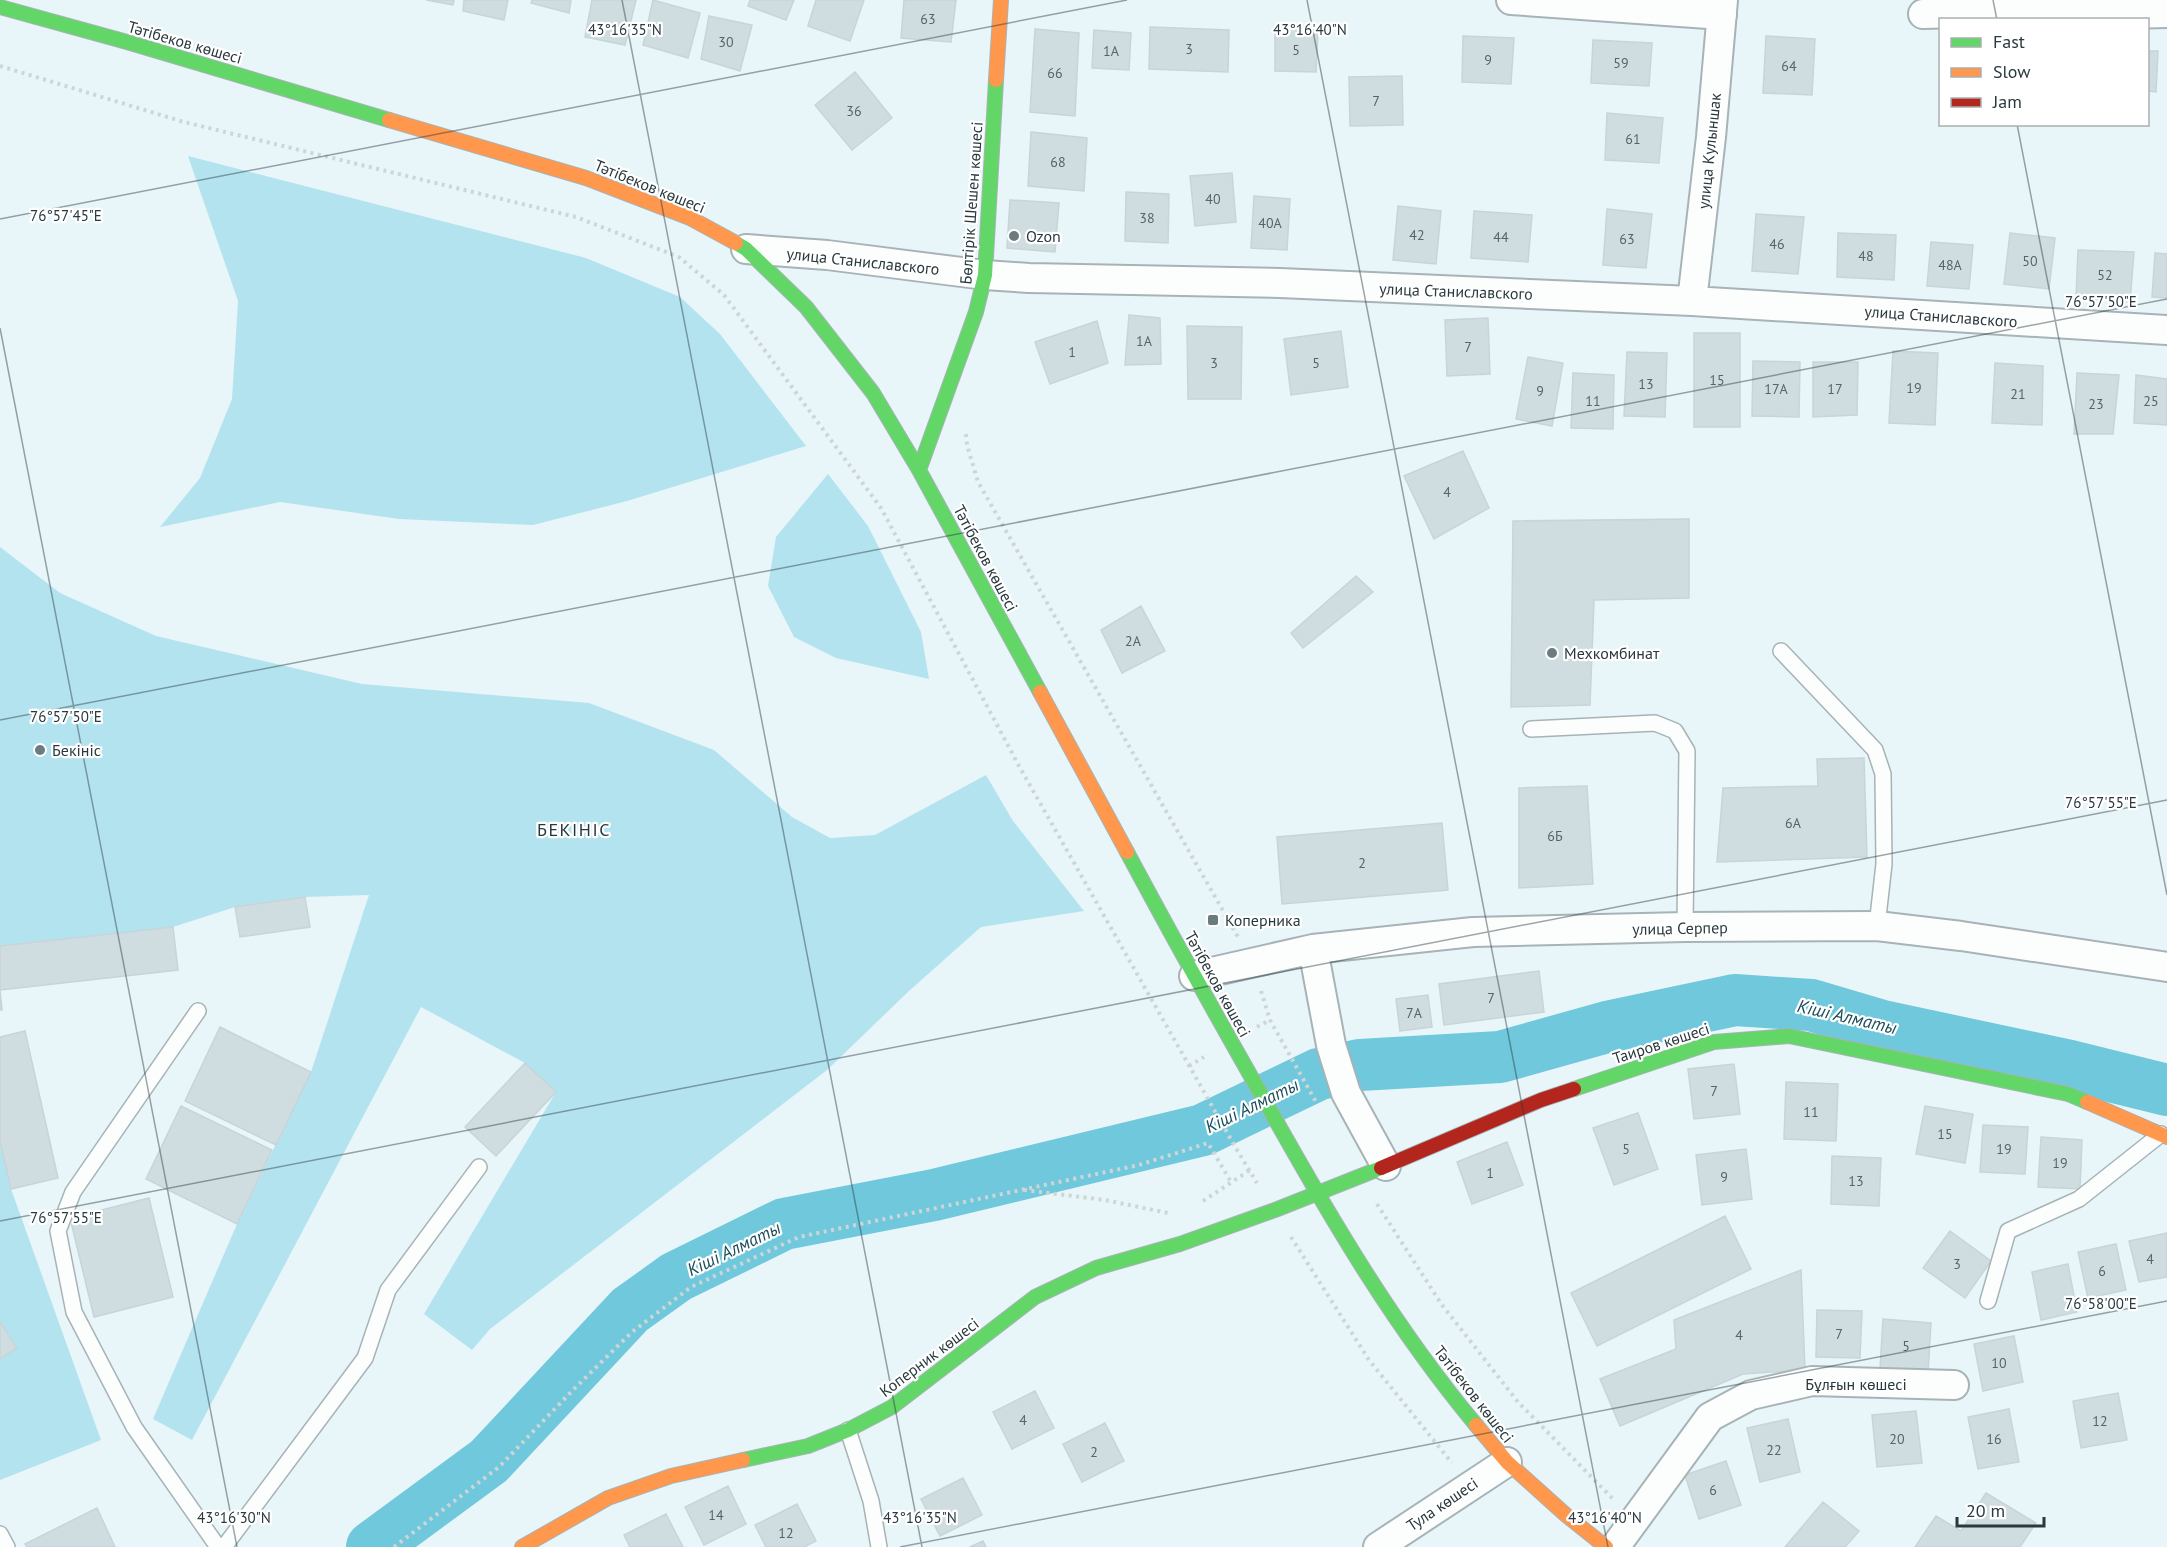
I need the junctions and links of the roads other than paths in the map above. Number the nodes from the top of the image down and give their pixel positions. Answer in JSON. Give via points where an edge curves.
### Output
{"nodes":[{"id":1,"x":1001,"y":0,"type":"edge"},
{"id":2,"x":1511,"y":0,"type":"edge"},
{"id":3,"x":0,"y":7,"type":"edge"},
{"id":4,"x":1723,"y":7,"type":"edge"},
{"id":5,"x":2167,"y":12,"type":"edge"},
{"id":6,"x":1923,"y":14,"type":"dead end"},
{"id":7,"x":746,"y":249,"type":"junction"},
{"id":8,"x":985,"y":275,"type":"junction"},
{"id":9,"x":1692,"y":301,"type":"junction"},
{"id":10,"x":2167,"y":330,"type":"edge"},
{"id":11,"x":920,"y":470,"type":"junction"},
{"id":12,"x":1780,"y":651,"type":"dead end"},
{"id":13,"x":1531,"y":729,"type":"dead end"},
{"id":14,"x":1876,"y":926,"type":"junction"},
{"id":15,"x":1685,"y":927,"type":"junction"},
{"id":16,"x":1313,"y":949,"type":"junction"},
{"id":17,"x":2167,"y":967,"type":"edge"},
{"id":18,"x":1194,"y":976,"type":"junction"},
{"id":19,"x":198,"y":1011,"type":"dead end"},
{"id":20,"x":2164,"y":1136,"type":"edge"},
{"id":21,"x":479,"y":1167,"type":"dead end"},
{"id":22,"x":1373,"y":1172,"type":"junction"},
{"id":23,"x":1317,"y":1194,"type":"junction"},
{"id":24,"x":1988,"y":1301,"type":"dead end"},
{"id":25,"x":1954,"y":1386,"type":"dead end"},
{"id":26,"x":848,"y":1430,"type":"junction"},
{"id":27,"x":1507,"y":1462,"type":"junction"},
{"id":28,"x":0,"y":1534,"type":"edge"},
{"id":29,"x":7,"y":1547,"type":"edge"},
{"id":30,"x":218,"y":1547,"type":"edge"},
{"id":31,"x":224,"y":1547,"type":"edge"},
{"id":32,"x":522,"y":1547,"type":"edge"},
{"id":33,"x":879,"y":1547,"type":"edge"},
{"id":34,"x":1378,"y":1547,"type":"edge"},
{"id":35,"x":1606,"y":1547,"type":"edge"},
{"id":36,"x":1615,"y":1547,"type":"edge"}],
"edges":[{"from":1,"to":8,"type":"main road","name":"Бөлтірік Шешен көшесі"},
{"from":2,"to":4,"type":"street"},
{"from":3,"to":7,"type":"main road","name":"Тәтібеков көшесі","via":[[586,178],[690,218]]},
{"from":4,"to":9,"type":"street","name":"улица Кулыншак"},
{"from":5,"to":6,"type":"street"},
{"from":7,"to":8,"type":"street","name":"улица Станиславского"},
{"from":7,"to":11,"type":"main road","name":"Тәтібеков көшесі","via":[[806,307],[840,350],[873,393]]},
{"from":8,"to":9,"type":"street","name":"улица Станиславского"},
{"from":8,"to":11,"type":"main road","name":"Бөлтірік Шешен көшесі","via":[[976,312]]},
{"from":9,"to":10,"type":"street","name":"улица Станиславского"},
{"from":11,"to":18,"type":"main road","name":"Тәтібеков көшесі"},
{"from":12,"to":14,"type":"lane","via":[[1875,750],[1883,774],[1884,864]]},
{"from":13,"to":15,"type":"lane","via":[[1655,723],[1675,731],[1687,751]]},
{"from":14,"to":15,"type":"street","name":"улица Серпер"},
{"from":14,"to":17,"type":"street","name":"улица Серпер"},
{"from":15,"to":16,"type":"street","name":"улица Серпер","via":[[1473,932]]},
{"from":16,"to":18,"type":"street","name":"улица Серпер"},
{"from":16,"to":22,"type":"street","via":[[1331,1045]]},
{"from":18,"to":23,"type":"main road","name":"Тәтібеков көшесі"},
{"from":19,"to":30,"type":"lane","via":[[73,1192],[58,1231],[74,1312],[134,1427]]},
{"from":20,"to":22,"type":"main road","name":"Таиров көшесі","via":[[2068,1094],[1789,1036],[1714,1042],[1541,1100]]},
{"from":20,"to":24,"type":"lane","via":[[2079,1199],[2008,1231]]},
{"from":21,"to":31,"type":"lane","via":[[388,1290],[365,1358]]},
{"from":22,"to":23,"type":"main road","name":"Таиров көшесі"},
{"from":23,"to":26,"type":"main road","name":"Коперник көшесі","via":[[1180,1244],[1096,1268],[1035,1297],[892,1407]]},
{"from":23,"to":27,"type":"main road","name":"Тәтібеков көшесі","via":[[1404,1330],[1446,1389]]},
{"from":25,"to":36,"type":"street","name":"Бұлғын көшесі","via":[[1812,1381],[1752,1395],[1710,1417]]},
{"from":26,"to":32,"type":"main road","name":"Коперник көшесі","via":[[808,1446],[671,1476],[608,1498]]},
{"from":26,"to":33,"type":"lane","via":[[871,1501]]},
{"from":27,"to":34,"type":"street","name":"Тула көшесі"},
{"from":27,"to":35,"type":"main road","name":"Тәтібеков көшесі"},
{"from":28,"to":29,"type":"lane"}]}
